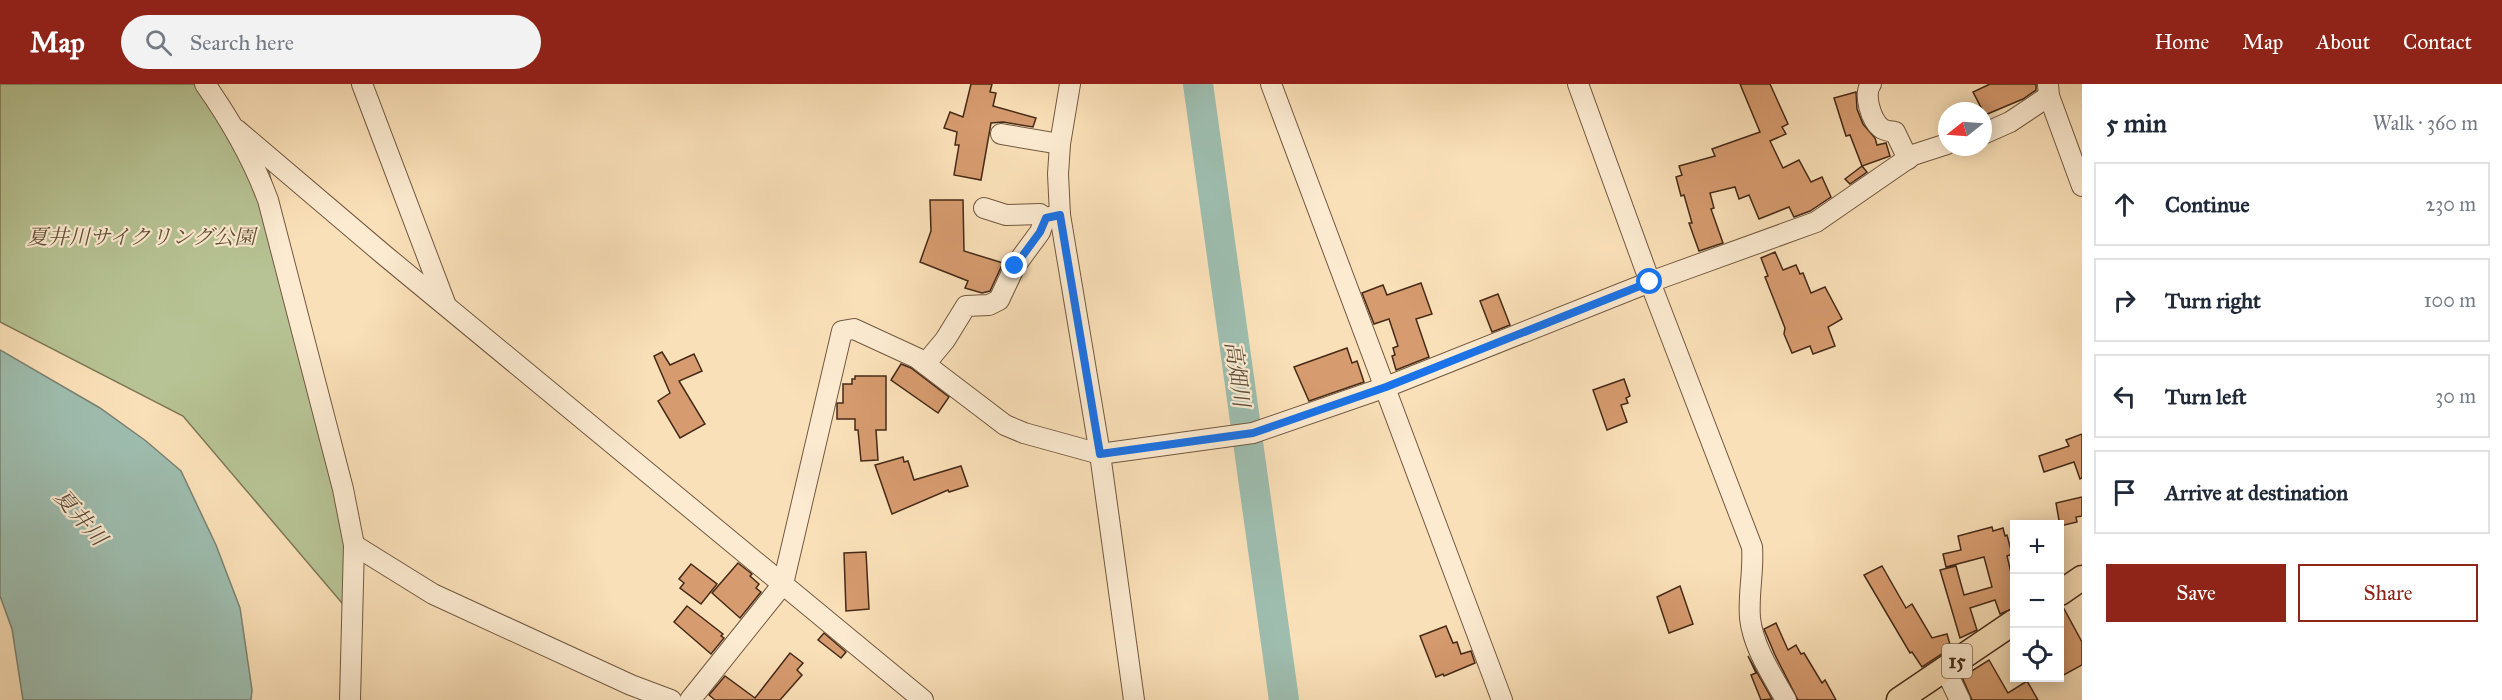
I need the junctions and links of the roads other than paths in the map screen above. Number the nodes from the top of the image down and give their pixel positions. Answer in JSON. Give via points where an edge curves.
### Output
{"nodes":[{"id":1,"x":205,"y":84,"type":"edge"},
{"id":2,"x":362,"y":84,"type":"edge"},
{"id":3,"x":1070,"y":84,"type":"edge"},
{"id":4,"x":1271,"y":84,"type":"edge"},
{"id":5,"x":1578,"y":84,"type":"edge"},
{"id":6,"x":1871,"y":84,"type":"edge"},
{"id":7,"x":2048,"y":90,"type":"edge"},
{"id":8,"x":237,"y":130,"type":"junction"},
{"id":9,"x":1992,"y":130,"type":"edge"},
{"id":10,"x":1001,"y":134,"type":"dead end"},
{"id":11,"x":1060,"y":144,"type":"junction"},
{"id":12,"x":1938,"y":147,"type":"edge"},
{"id":13,"x":1908,"y":159,"type":"junction"},
{"id":14,"x":2082,"y":186,"type":"edge"},
{"id":15,"x":984,"y":208,"type":"dead end"},
{"id":16,"x":1053,"y":217,"type":"junction"},
{"id":17,"x":1650,"y":282,"type":"junction"},
{"id":18,"x":446,"y":306,"type":"junction"},
{"id":19,"x":925,"y":364,"type":"junction"},
{"id":20,"x":1386,"y":387,"type":"junction"},
{"id":21,"x":1100,"y":454,"type":"junction"},
{"id":22,"x":354,"y":545,"type":"junction"},
{"id":23,"x":2082,"y":578,"type":"edge"},
{"id":24,"x":783,"y":584,"type":"junction"},
{"id":25,"x":2064,"y":589,"type":"edge"},
{"id":26,"x":2010,"y":625,"type":"edge"},
{"id":27,"x":1945,"y":669,"type":"junction"},
{"id":28,"x":350,"y":700,"type":"edge"},
{"id":29,"x":671,"y":700,"type":"edge"},
{"id":30,"x":690,"y":700,"type":"edge"},
{"id":31,"x":923,"y":700,"type":"edge"},
{"id":32,"x":1134,"y":700,"type":"edge"},
{"id":33,"x":1502,"y":700,"type":"edge"},
{"id":34,"x":1786,"y":700,"type":"edge"},
{"id":35,"x":1899,"y":700,"type":"edge"},
{"id":36,"x":1960,"y":700,"type":"edge"}],
"edges":[{"from":1,"to":8,"type":"street"},
{"from":2,"to":18,"type":"street"},
{"from":3,"to":11,"type":"street"},
{"from":4,"to":20,"type":"street"},
{"from":5,"to":17,"type":"street"},
{"from":6,"to":13,"type":"street","via":[[1867,96],[1876,121],[1885,130],[1895,132]]},
{"from":7,"to":9,"type":"street","via":[[2010,122]]},
{"from":7,"to":14,"type":"street"},
{"from":8,"to":18,"type":"street"},
{"from":8,"to":22,"type":"street","via":[[268,200]]},
{"from":10,"to":11,"type":"street"},
{"from":11,"to":16,"type":"street"},
{"from":12,"to":13,"type":"street"},
{"from":13,"to":17,"type":"street","via":[[1816,222]]},
{"from":15,"to":16,"type":"street","via":[[1006,214]]},
{"from":16,"to":19,"type":"street","via":[[1015,266],[999,300],[989,305],[966,306]]},
{"from":16,"to":21,"type":"street"},
{"from":17,"to":20,"type":"street"},
{"from":17,"to":34,"type":"street","via":[[1752,546],[1750,618],[1757,646]]},
{"from":18,"to":24,"type":"street"},
{"from":19,"to":21,"type":"street","via":[[1005,425]]},
{"from":19,"to":24,"type":"street","via":[[854,329],[842,331]]},
{"from":20,"to":21,"type":"street","via":[[1246,434]]},
{"from":20,"to":33,"type":"street"},
{"from":21,"to":32,"type":"street"},
{"from":22,"to":28,"type":"street"},
{"from":22,"to":29,"type":"street","via":[[433,594]]},
{"from":23,"to":25,"type":"main road"},
{"from":24,"to":30,"type":"street"},
{"from":24,"to":31,"type":"street"},
{"from":26,"to":27,"type":"main road","number":"15"},
{"from":27,"to":35,"type":"main road","number":"15"},
{"from":27,"to":36,"type":"street"}]}
